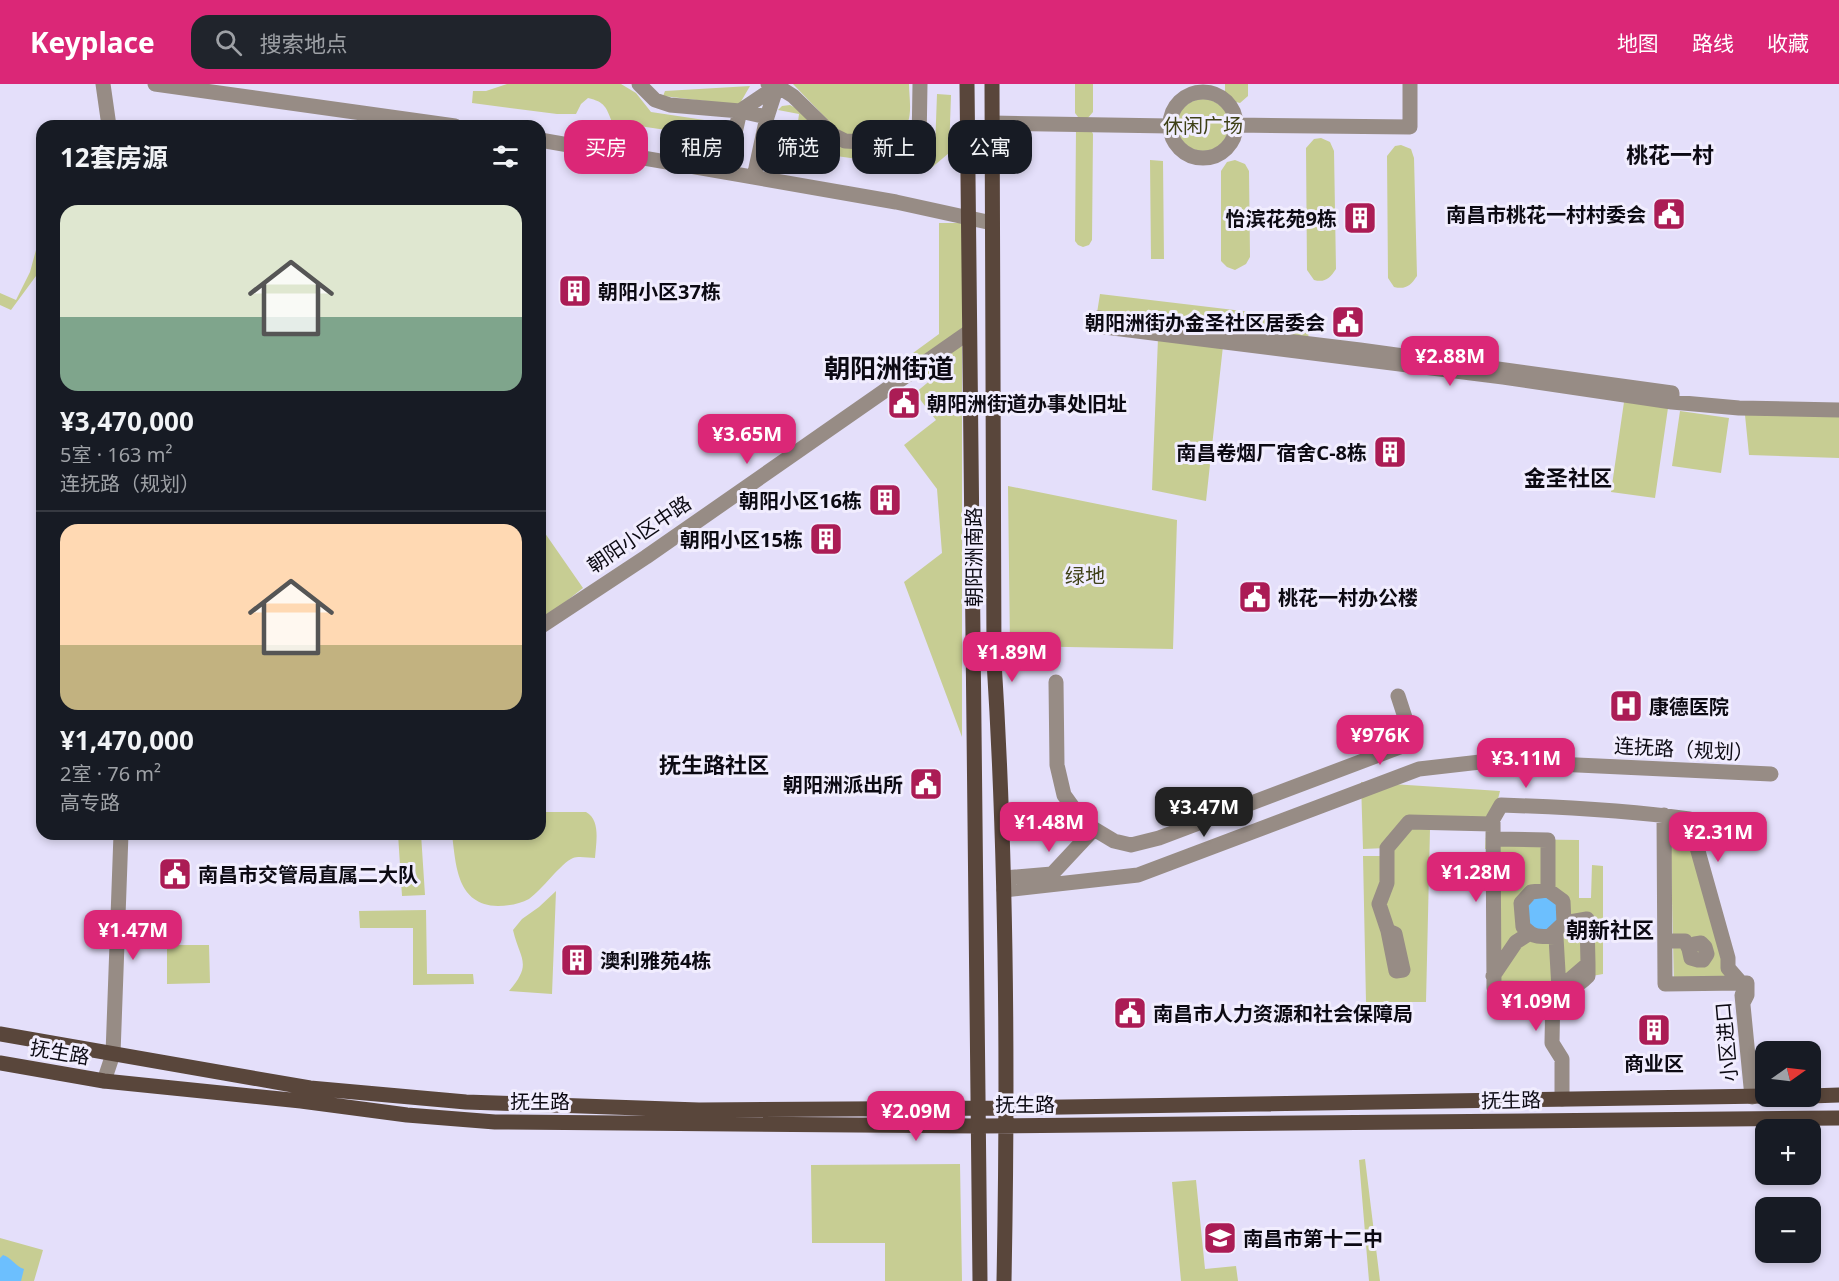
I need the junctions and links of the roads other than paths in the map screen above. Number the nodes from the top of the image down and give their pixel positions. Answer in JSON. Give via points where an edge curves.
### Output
{"nodes":[{"id":1,"x":104,"y":84,"type":"edge"},
{"id":2,"x":155,"y":84,"type":"edge"},
{"id":3,"x":639,"y":84,"type":"edge"},
{"id":4,"x":920,"y":84,"type":"edge"},
{"id":5,"x":967,"y":84,"type":"edge"},
{"id":6,"x":992,"y":84,"type":"edge"},
{"id":7,"x":1410,"y":84,"type":"edge"},
{"id":8,"x":772,"y":85,"type":"edge"},
{"id":9,"x":740,"y":111,"type":"junction"},
{"id":10,"x":767,"y":117,"type":"junction"},
{"id":11,"x":107,"y":120,"type":"edge"},
{"id":12,"x":398,"y":120,"type":"edge"},
{"id":13,"x":738,"y":120,"type":"edge"},
{"id":14,"x":992,"y":120,"type":"edge"},
{"id":15,"x":1032,"y":124,"type":"edge"},
{"id":16,"x":1235,"y":125,"type":"junction"},
{"id":17,"x":1170,"y":126,"type":"junction"},
{"id":18,"x":546,"y":141,"type":"edge"},
{"id":19,"x":660,"y":161,"type":"edge"},
{"id":20,"x":737,"y":174,"type":"edge"},
{"id":21,"x":992,"y":174,"type":"edge"},
{"id":22,"x":754,"y":177,"type":"junction"},
{"id":23,"x":968,"y":218,"type":"junction"},
{"id":24,"x":992,"y":223,"type":"junction"},
{"id":25,"x":969,"y":332,"type":"junction"},
{"id":26,"x":1672,"y":402,"type":"junction"},
{"id":27,"x":1839,"y":410,"type":"edge"},
{"id":28,"x":546,"y":623,"type":"edge"},
{"id":29,"x":1056,"y":682,"type":"dead end"},
{"id":30,"x":1398,"y":696,"type":"dead end"},
{"id":31,"x":1771,"y":774,"type":"dead end"},
{"id":32,"x":1664,"y":815,"type":"junction"},
{"id":33,"x":1094,"y":830,"type":"junction"},
{"id":34,"x":1493,"y":832,"type":"junction"},
{"id":35,"x":121,"y":840,"type":"edge"},
{"id":36,"x":1004,"y":884,"type":"junction"},
{"id":37,"x":1548,"y":890,"type":"junction"},
{"id":38,"x":1564,"y":923,"type":"junction"},
{"id":39,"x":1388,"y":931,"type":"dead end"},
{"id":40,"x":1530,"y":933,"type":"junction"},
{"id":41,"x":1550,"y":936,"type":"junction"},
{"id":42,"x":1673,"y":941,"type":"dead end"},
{"id":43,"x":1733,"y":970,"type":"junction"},
{"id":44,"x":1494,"y":982,"type":"junction"},
{"id":45,"x":1556,"y":989,"type":"junction"},
{"id":46,"x":0,"y":1034,"type":"edge"},
{"id":47,"x":113,"y":1054,"type":"junction"},
{"id":48,"x":0,"y":1063,"type":"edge"},
{"id":49,"x":1755,"y":1073,"type":"edge"},
{"id":50,"x":104,"y":1082,"type":"junction"},
{"id":51,"x":1839,"y":1095,"type":"edge"},
{"id":52,"x":1755,"y":1096,"type":"edge"},
{"id":53,"x":1821,"y":1096,"type":"edge"},
{"id":54,"x":1562,"y":1099,"type":"junction"},
{"id":55,"x":978,"y":1108,"type":"junction"},
{"id":56,"x":1007,"y":1108,"type":"junction"},
{"id":57,"x":1839,"y":1118,"type":"edge"},
{"id":58,"x":1007,"y":1125,"type":"junction"},
{"id":59,"x":978,"y":1126,"type":"junction"},
{"id":60,"x":980,"y":1281,"type":"edge"},
{"id":61,"x":1004,"y":1281,"type":"edge"}],
"edges":[{"from":1,"to":11,"type":"street"},
{"from":2,"to":12,"type":"street"},
{"from":3,"to":9,"type":"street","via":[[655,100],[670,105]]},
{"from":4,"to":8,"type":"street","via":[[919,145],[845,141],[833,135],[799,100]]},
{"from":5,"to":23,"type":"main road","name":"朝阳洲南路"},
{"from":6,"to":14,"type":"main road","name":"朝阳洲南路"},
{"from":7,"to":16,"type":"street","via":[[1410,127]]},
{"from":8,"to":9,"type":"street"},
{"from":8,"to":10,"type":"street"},
{"from":9,"to":10,"type":"street"},
{"from":9,"to":13,"type":"street"},
{"from":10,"to":22,"type":"street"},
{"from":15,"to":17,"type":"street"},
{"from":16,"to":17,"type":"street","via":[[1226,149],[1206,158],[1185,153],[1177,146]]},
{"from":16,"to":17,"type":"street","via":[[1231,108],[1224,100],[1204,92],[1184,98],[1171,115]]},
{"from":18,"to":19,"type":"street"},
{"from":20,"to":22,"type":"street"},
{"from":21,"to":24,"type":"main road","name":"朝阳洲南路"},
{"from":22,"to":23,"type":"street"},
{"from":23,"to":24,"type":"street"},
{"from":23,"to":25,"type":"main road","name":"朝阳洲南路"},
{"from":24,"to":36,"type":"main road","name":"朝阳洲南路","via":[[994,661]]},
{"from":25,"to":28,"type":"street","name":"朝阳小区中路"},
{"from":25,"to":55,"type":"main road","name":"朝阳洲南路"},
{"from":26,"to":26,"type":"street","via":[[1672,393],[1098,318],[1097,326]]},
{"from":26,"to":27,"type":"street"},
{"from":29,"to":33,"type":"street","via":[[1057,765],[1064,795]]},
{"from":30,"to":33,"type":"street","via":[[1413,742],[1159,838],[1131,845]]},
{"from":31,"to":36,"type":"street","name":"连抚路（规划）","via":[[1488,761],[1419,769],[1138,875]]},
{"from":32,"to":34,"type":"street","via":[[1501,805],[1493,819]]},
{"from":32,"to":43,"type":"street","name":"小区进口","via":[[1689,819]]},
{"from":32,"to":43,"type":"street","via":[[1665,984]]},
{"from":33,"to":36,"type":"street","via":[[1052,874]]},
{"from":34,"to":37,"type":"street","via":[[1548,840]]},
{"from":34,"to":39,"type":"street","via":[[1409,822],[1387,848],[1388,883],[1379,904]]},
{"from":34,"to":44,"type":"street"},
{"from":35,"to":47,"type":"street"},
{"from":36,"to":56,"type":"main road","name":"朝阳洲南路"},
{"from":37,"to":38,"type":"street","via":[[1563,901]]},
{"from":37,"to":40,"type":"street","via":[[1531,892],[1521,903],[1523,927]]},
{"from":38,"to":41,"type":"street"},
{"from":38,"to":45,"type":"street","via":[[1587,919],[1588,976],[1577,986]]},
{"from":40,"to":41,"type":"street","via":[[1535,937]]},
{"from":40,"to":44,"type":"street","via":[[1516,942]]},
{"from":41,"to":45,"type":"street","via":[[1556,937]]},
{"from":42,"to":43,"type":"street","via":[[1685,941],[1689,949],[1701,943],[1727,976]]},
{"from":43,"to":49,"type":"street","name":"小区进口"},
{"from":44,"to":45,"type":"street"},
{"from":45,"to":54,"type":"street","via":[[1552,1043],[1562,1059]]},
{"from":46,"to":47,"type":"main road","name":"抚生路"},
{"from":47,"to":50,"type":"street"},
{"from":47,"to":55,"type":"main road","name":"抚生路","via":[[310,1089],[466,1102],[699,1110]]},
{"from":48,"to":50,"type":"main road","name":"抚生路"},
{"from":50,"to":59,"type":"main road","name":"抚生路","via":[[495,1122]]},
{"from":51,"to":53,"type":"main road"},
{"from":52,"to":54,"type":"main road","name":"抚生路"},
{"from":54,"to":56,"type":"main road","name":"抚生路"},
{"from":55,"to":56,"type":"main road","name":"抚生路"},
{"from":55,"to":59,"type":"main road","name":"朝阳洲南路"},
{"from":56,"to":58,"type":"main road","name":"朝阳洲南路"},
{"from":57,"to":58,"type":"main road","name":"抚生路"},
{"from":58,"to":59,"type":"main road","name":"抚生路"},
{"from":58,"to":61,"type":"main road","name":"朝阳洲南路"},
{"from":59,"to":60,"type":"main road","name":"朝阳洲南路"}]}
